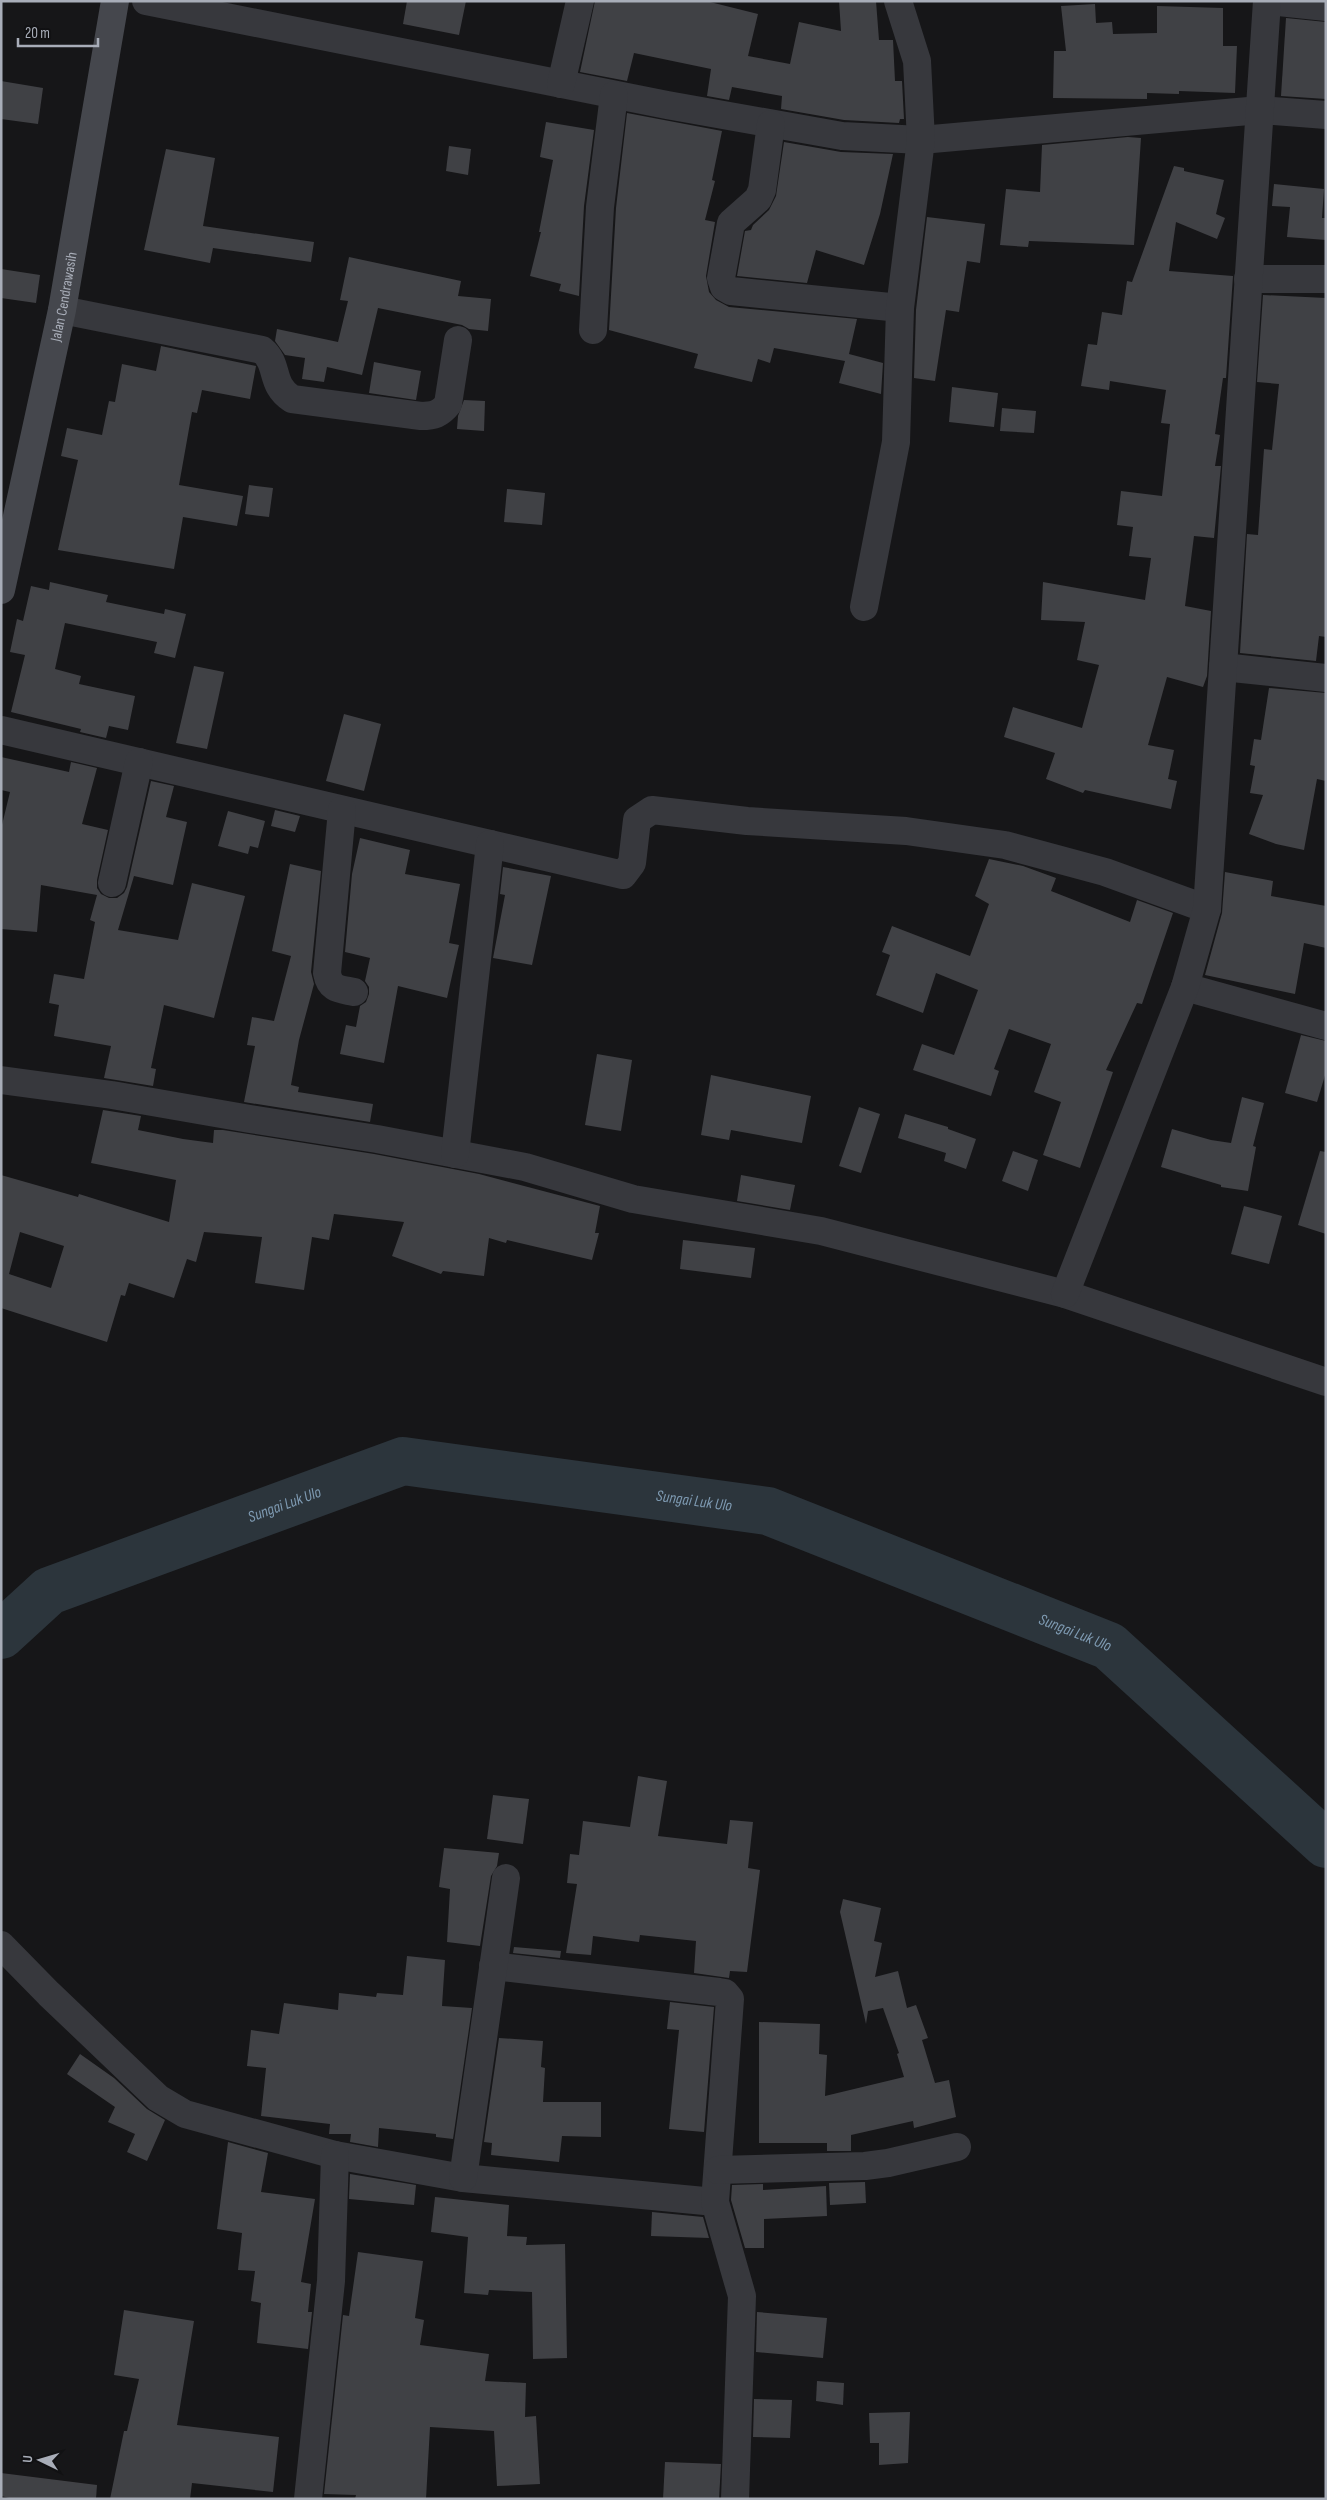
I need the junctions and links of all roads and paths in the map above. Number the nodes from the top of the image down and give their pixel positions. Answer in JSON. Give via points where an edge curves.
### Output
{"nodes":[{"id":1,"x":115,"y":1,"type":"edge"},
{"id":2,"x":146,"y":1,"type":"edge"},
{"id":3,"x":580,"y":1,"type":"edge"},
{"id":4,"x":898,"y":1,"type":"edge"},
{"id":5,"x":1268,"y":1,"type":"edge"},
{"id":6,"x":1326,"y":7,"type":"edge"},
{"id":7,"x":561,"y":84,"type":"junction"},
{"id":8,"x":614,"y":95,"type":"junction"},
{"id":9,"x":1260,"y":110,"type":"junction"},
{"id":10,"x":1326,"y":116,"type":"edge"},
{"id":11,"x":771,"y":124,"type":"junction"},
{"id":12,"x":921,"y":140,"type":"junction"},
{"id":13,"x":1248,"y":279,"type":"junction"},
{"id":14,"x":1326,"y":279,"type":"edge"},
{"id":15,"x":900,"y":308,"type":"junction"},
{"id":16,"x":62,"y":310,"type":"junction"},
{"id":17,"x":592,"y":330,"type":"dead end"},
{"id":18,"x":458,"y":340,"type":"dead end"},
{"id":19,"x":5,"y":553,"type":"edge"},
{"id":20,"x":1,"y":590,"type":"edge"},
{"id":21,"x":864,"y":607,"type":"dead end"},
{"id":22,"x":1223,"y":667,"type":"junction"},
{"id":23,"x":1326,"y":678,"type":"edge"},
{"id":24,"x":1,"y":730,"type":"edge"},
{"id":25,"x":139,"y":762,"type":"junction"},
{"id":26,"x":342,"y":810,"type":"junction"},
{"id":27,"x":490,"y":844,"type":"junction"},
{"id":28,"x":112,"y":883,"type":"dead end"},
{"id":29,"x":1207,"y":909,"type":"junction"},
{"id":30,"x":1185,"y":987,"type":"junction"},
{"id":31,"x":354,"y":992,"type":"dead end"},
{"id":32,"x":1326,"y":1026,"type":"edge"},
{"id":33,"x":1,"y":1080,"type":"edge"},
{"id":34,"x":455,"y":1154,"type":"junction"},
{"id":35,"x":1065,"y":1294,"type":"junction"},
{"id":36,"x":1326,"y":1382,"type":"edge"},
{"id":37,"x":506,"y":1878,"type":"dead end"},
{"id":38,"x":1,"y":1945,"type":"edge"},
{"id":39,"x":493,"y":1966,"type":"junction"},
{"id":40,"x":958,"y":2147,"type":"dead end"},
{"id":41,"x":335,"y":2155,"type":"junction"},
{"id":42,"x":718,"y":2170,"type":"junction"},
{"id":43,"x":463,"y":2178,"type":"junction"},
{"id":44,"x":715,"y":2202,"type":"junction"},
{"id":45,"x":308,"y":2499,"type":"edge"},
{"id":46,"x":735,"y":2499,"type":"edge"}],
"edges":[{"from":1,"to":16,"type":"main road","name":"Jalan Cendrawasih"},
{"from":2,"to":7,"type":"street"},
{"from":3,"to":7,"type":"street"},
{"from":4,"to":12,"type":"street","via":[[917,61]]},
{"from":5,"to":6,"type":"street"},
{"from":5,"to":9,"type":"street"},
{"from":7,"to":8,"type":"street"},
{"from":8,"to":11,"type":"street"},
{"from":8,"to":17,"type":"street","via":[[600,207]]},
{"from":9,"to":10,"type":"street"},
{"from":9,"to":12,"type":"street"},
{"from":9,"to":13,"type":"street"},
{"from":11,"to":12,"type":"street","via":[[842,136]]},
{"from":11,"to":15,"type":"street","via":[[762,190],[758,199],[731,223],[721,278],[724,287],[731,291]]},
{"from":12,"to":15,"type":"street"},
{"from":13,"to":14,"type":"street"},
{"from":13,"to":22,"type":"street"},
{"from":15,"to":21,"type":"street","via":[[896,442]]},
{"from":16,"to":18,"type":"street","via":[[262,350],[269,356],[282,392],[292,399],[421,416],[432,416],[448,404]]},
{"from":16,"to":19,"type":"main road","name":"Jalan Cendrawasih"},
{"from":19,"to":20,"type":"main road","name":"Jalan Cendrawasih"},
{"from":22,"to":23,"type":"street"},
{"from":22,"to":29,"type":"street"},
{"from":24,"to":25,"type":"street"},
{"from":25,"to":26,"type":"street"},
{"from":25,"to":28,"type":"street"},
{"from":26,"to":27,"type":"street"},
{"from":26,"to":31,"type":"street","via":[[327,973],[334,988]]},
{"from":27,"to":29,"type":"street","via":[[623,875],[632,863],[637,820],[652,810],[747,821],[906,831],[1005,845],[1105,872]]},
{"from":27,"to":34,"type":"street"},
{"from":29,"to":30,"type":"street"},
{"from":30,"to":32,"type":"street"},
{"from":30,"to":35,"type":"street"},
{"from":33,"to":34,"type":"street","via":[[377,1138]]},
{"from":34,"to":35,"type":"street","via":[[525,1167],[633,1199],[821,1231]]},
{"from":35,"to":36,"type":"street"},
{"from":37,"to":39,"type":"street"},
{"from":38,"to":41,"type":"street","via":[[158,2098],[173,2108]]},
{"from":39,"to":42,"type":"street","via":[[725,1993],[730,1998],[730,2009]]},
{"from":39,"to":43,"type":"street"},
{"from":40,"to":42,"type":"street","via":[[888,2164]]},
{"from":41,"to":43,"type":"street"},
{"from":41,"to":45,"type":"street","via":[[331,2281]]},
{"from":42,"to":44,"type":"street"},
{"from":43,"to":44,"type":"street"},
{"from":44,"to":46,"type":"street","via":[[742,2296]]}]}
